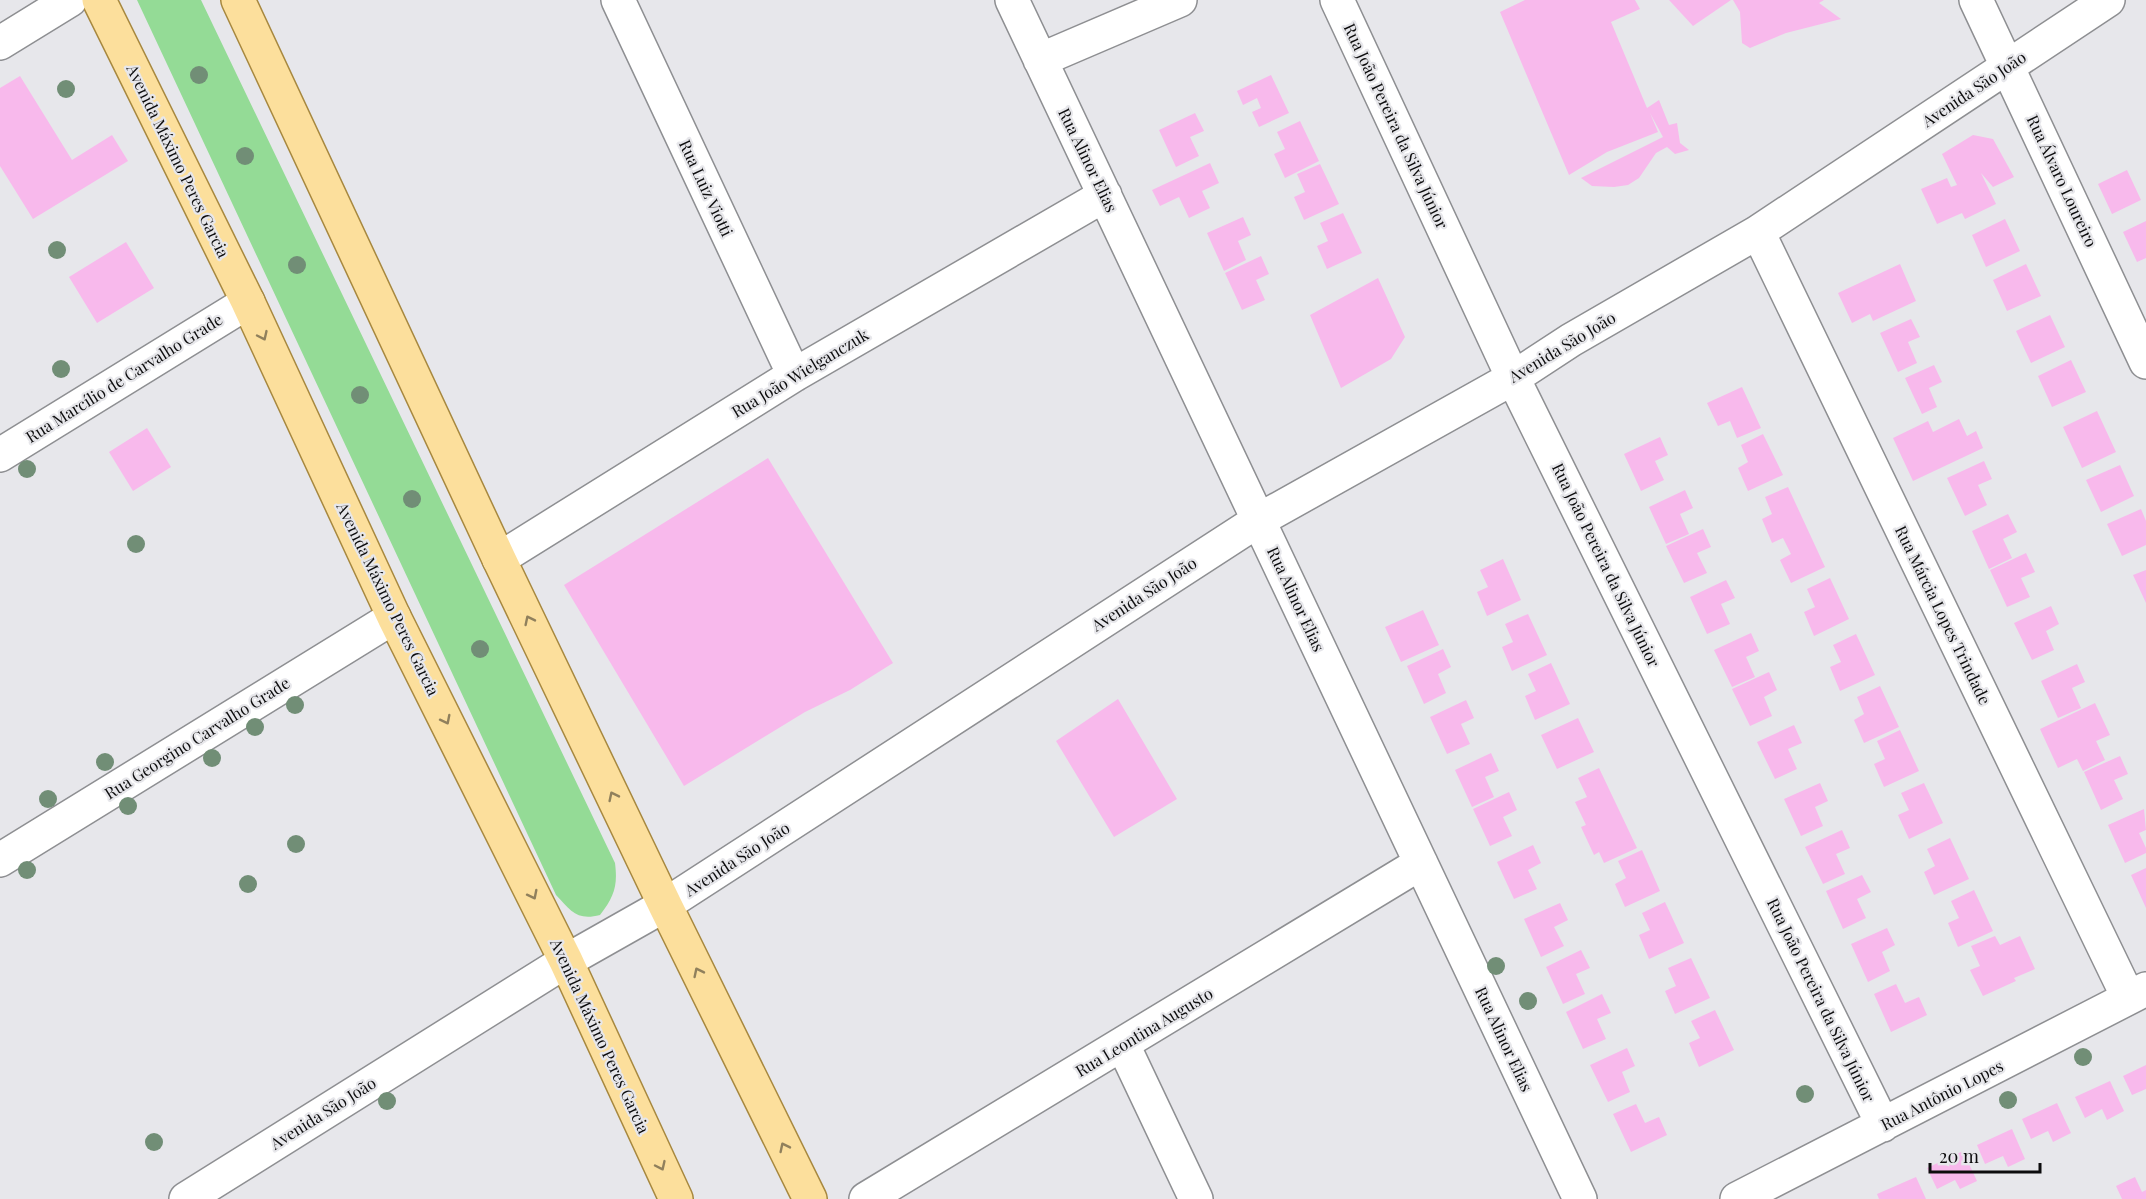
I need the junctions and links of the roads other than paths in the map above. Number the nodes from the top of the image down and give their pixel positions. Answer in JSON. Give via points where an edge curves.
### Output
{"nodes":[{"id":1,"x":70,"y":0,"type":"edge"},
{"id":2,"x":99,"y":0,"type":"edge"},
{"id":3,"x":238,"y":0,"type":"edge"},
{"id":4,"x":618,"y":0,"type":"edge"},
{"id":5,"x":1012,"y":0,"type":"edge"},
{"id":6,"x":1180,"y":0,"type":"edge"},
{"id":7,"x":1337,"y":0,"type":"edge"},
{"id":8,"x":1976,"y":0,"type":"edge"},
{"id":9,"x":2109,"y":0,"type":"edge"},
{"id":10,"x":0,"y":43,"type":"edge"},
{"id":11,"x":1040,"y":60,"type":"junction"},
{"id":12,"x":2008,"y":66,"type":"junction"},
{"id":13,"x":1106,"y":195,"type":"junction"},
{"id":14,"x":1758,"y":232,"type":"junction"},
{"id":15,"x":248,"y":302,"type":"junction"},
{"id":16,"x":2146,"y":362,"type":"edge"},
{"id":17,"x":794,"y":375,"type":"junction"},
{"id":18,"x":1513,"y":378,"type":"junction"},
{"id":19,"x":0,"y":455,"type":"edge"},
{"id":20,"x":1259,"y":520,"type":"junction"},
{"id":21,"x":500,"y":559,"type":"junction"},
{"id":22,"x":394,"y":617,"type":"junction"},
{"id":23,"x":0,"y":860,"type":"edge"},
{"id":24,"x":1421,"y":863,"type":"junction"},
{"id":25,"x":665,"y":905,"type":"junction"},
{"id":26,"x":566,"y":961,"type":"junction"},
{"id":27,"x":2137,"y":993,"type":"edge"},
{"id":28,"x":1123,"y":1045,"type":"junction"},
{"id":29,"x":1883,"y":1125,"type":"junction"},
{"id":30,"x":186,"y":1199,"type":"edge"},
{"id":31,"x":676,"y":1199,"type":"edge"},
{"id":32,"x":810,"y":1199,"type":"edge"},
{"id":33,"x":866,"y":1199,"type":"edge"},
{"id":34,"x":1196,"y":1199,"type":"edge"},
{"id":35,"x":1580,"y":1199,"type":"edge"},
{"id":36,"x":1737,"y":1199,"type":"edge"}],
"edges":[{"from":1,"to":10,"type":"street"},
{"from":2,"to":15,"type":"main road","name":"Avenida Máximo Peres Garcia"},
{"from":3,"to":21,"type":"main road"},
{"from":4,"to":17,"type":"street","name":"Rua Luiz Viotti"},
{"from":5,"to":11,"type":"street","name":"Rua Alinor Elias"},
{"from":6,"to":11,"type":"street"},
{"from":7,"to":18,"type":"street","name":"Rua João Pereira da Silva Júnior"},
{"from":8,"to":12,"type":"street","name":"Rua Álvaro Loureiro"},
{"from":9,"to":12,"type":"street","name":"Avenida São João"},
{"from":11,"to":13,"type":"street","name":"Rua Alinor Elias"},
{"from":12,"to":14,"type":"street","name":"Avenida São João"},
{"from":12,"to":16,"type":"street","name":"Rua Álvaro Loureiro"},
{"from":13,"to":17,"type":"street","name":"Rua João Wielganczuk"},
{"from":13,"to":20,"type":"street","name":"Rua Alinor Elias"},
{"from":14,"to":18,"type":"street","name":"Avenida São João"},
{"from":14,"to":27,"type":"street","name":"Rua Márcia Lopes Trindade"},
{"from":15,"to":19,"type":"street","name":"Rua Marcílio de Carvalho Grade"},
{"from":15,"to":22,"type":"main road","name":"Avenida Máximo Peres Garcia","one_way":true},
{"from":17,"to":21,"type":"street","name":"Rua João Wielganczuk"},
{"from":18,"to":20,"type":"street","name":"Avenida São João"},
{"from":18,"to":29,"type":"street","name":"Rua João Pereira da Silva Júnior"},
{"from":20,"to":24,"type":"street","name":"Rua Alinor Elias"},
{"from":20,"to":25,"type":"street","name":"Avenida São João"},
{"from":25,"to":21,"type":"main road","one_way":true},
{"from":22,"to":23,"type":"street","name":"Rua Georgino Carvalho Grade"},
{"from":22,"to":26,"type":"main road","name":"Avenida Máximo Peres Garcia","one_way":true},
{"from":24,"to":28,"type":"street","name":"Rua Leontina Augusto"},
{"from":24,"to":35,"type":"street","name":"Rua Alinor Elias"},
{"from":25,"to":26,"type":"street","name":"Avenida São João"},
{"from":32,"to":25,"type":"main road","one_way":true},
{"from":26,"to":30,"type":"street","name":"Avenida São João"},
{"from":26,"to":31,"type":"main road","name":"Avenida Máximo Peres Garcia","one_way":true},
{"from":27,"to":29,"type":"street","name":"Rua Antônio Lopes"},
{"from":28,"to":33,"type":"street","name":"Rua Leontina Augusto"},
{"from":28,"to":34,"type":"street"},
{"from":29,"to":36,"type":"street","name":"Rua Antônio Lopes"}]}
